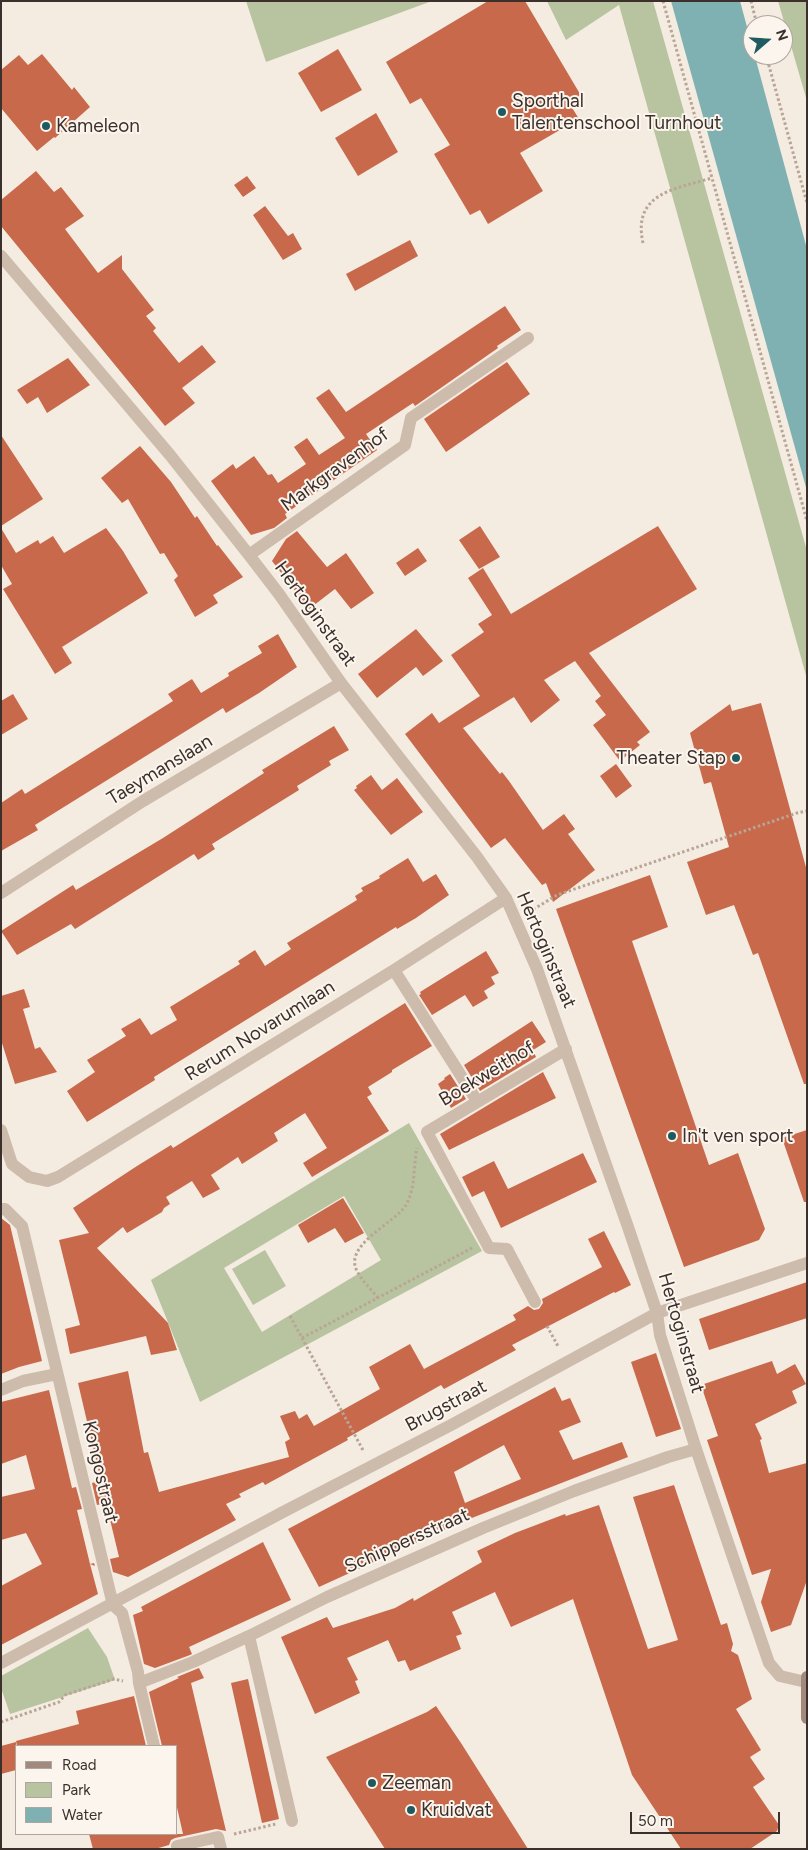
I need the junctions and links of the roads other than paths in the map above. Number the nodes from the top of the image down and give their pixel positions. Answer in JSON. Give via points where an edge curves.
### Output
{"nodes":[{"id":1,"x":1,"y":256,"type":"edge"},
{"id":2,"x":528,"y":338,"type":"dead end"},
{"id":3,"x":249,"y":555,"type":"junction"},
{"id":4,"x":341,"y":682,"type":"junction"},
{"id":5,"x":1,"y":893,"type":"edge"},
{"id":6,"x":506,"y":898,"type":"junction"},
{"id":7,"x":394,"y":970,"type":"junction"},
{"id":8,"x":566,"y":1049,"type":"junction"},
{"id":9,"x":478,"y":1100,"type":"junction"},
{"id":10,"x":1,"y":1130,"type":"edge"},
{"id":11,"x":3,"y":1209,"type":"edge"},
{"id":12,"x":807,"y":1262,"type":"edge"},
{"id":13,"x":535,"y":1302,"type":"dead end"},
{"id":14,"x":657,"y":1313,"type":"junction"},
{"id":15,"x":57,"y":1374,"type":"junction"},
{"id":16,"x":1,"y":1390,"type":"edge"},
{"id":17,"x":696,"y":1449,"type":"junction"},
{"id":18,"x":112,"y":1605,"type":"junction"},
{"id":19,"x":249,"y":1636,"type":"junction"},
{"id":20,"x":1,"y":1663,"type":"edge"},
{"id":21,"x":806,"y":1680,"type":"edge"},
{"id":22,"x":139,"y":1683,"type":"junction"},
{"id":23,"x":807,"y":1718,"type":"edge"},
{"id":24,"x":154,"y":1745,"type":"edge"},
{"id":25,"x":292,"y":1821,"type":"road end"},
{"id":26,"x":176,"y":1843,"type":"edge"},
{"id":27,"x":219,"y":1843,"type":"edge"}],
"edges":[{"from":1,"to":3,"type":"street","name":"Hertoginstraat","via":[[170,455]]},
{"from":2,"to":3,"type":"street","name":"Markgravenhof","via":[[411,418],[405,445]]},
{"from":3,"to":4,"type":"street","name":"Hertoginstraat"},
{"from":4,"to":5,"type":"street","name":"Taeymanslaan","via":[[143,801]]},
{"from":4,"to":6,"type":"street","name":"Hertoginstraat"},
{"from":6,"to":7,"type":"street","name":"Rerum Novarumlaan"},
{"from":6,"to":8,"type":"street","name":"Hertoginstraat","via":[[537,969]]},
{"from":7,"to":9,"type":"street"},
{"from":7,"to":10,"type":"street","name":"Rerum Novarumlaan","via":[[58,1177],[47,1181],[29,1177],[12,1164]]},
{"from":8,"to":9,"type":"street","name":"Boekweithof"},
{"from":8,"to":14,"type":"street","name":"Hertoginstraat"},
{"from":9,"to":13,"type":"street","name":"Boekweithof","via":[[427,1132],[490,1248],[507,1249]]},
{"from":11,"to":15,"type":"street","name":"Kongostraat","via":[[22,1226]]},
{"from":12,"to":14,"type":"street","name":"Brugstraat"},
{"from":14,"to":17,"type":"street","name":"Hertoginstraat","via":[[660,1335]]},
{"from":14,"to":18,"type":"street","name":"Brugstraat"},
{"from":15,"to":16,"type":"street","via":[[23,1381]]},
{"from":15,"to":18,"type":"street","name":"Kongostraat"},
{"from":17,"to":19,"type":"street","name":"Schippersstraat","via":[[574,1490],[327,1597]]},
{"from":17,"to":21,"type":"street","name":"Hertoginstraat","via":[[769,1663],[780,1676]]},
{"from":18,"to":20,"type":"street","name":"Brugstraat"},
{"from":18,"to":22,"type":"street","name":"Kongostraat","via":[[122,1613]]},
{"from":19,"to":22,"type":"street","name":"Schippersstraat"},
{"from":19,"to":25,"type":"street"},
{"from":21,"to":23,"type":"street"},
{"from":22,"to":24,"type":"street","name":"Kongostraat"},
{"from":26,"to":27,"type":"street"}]}
